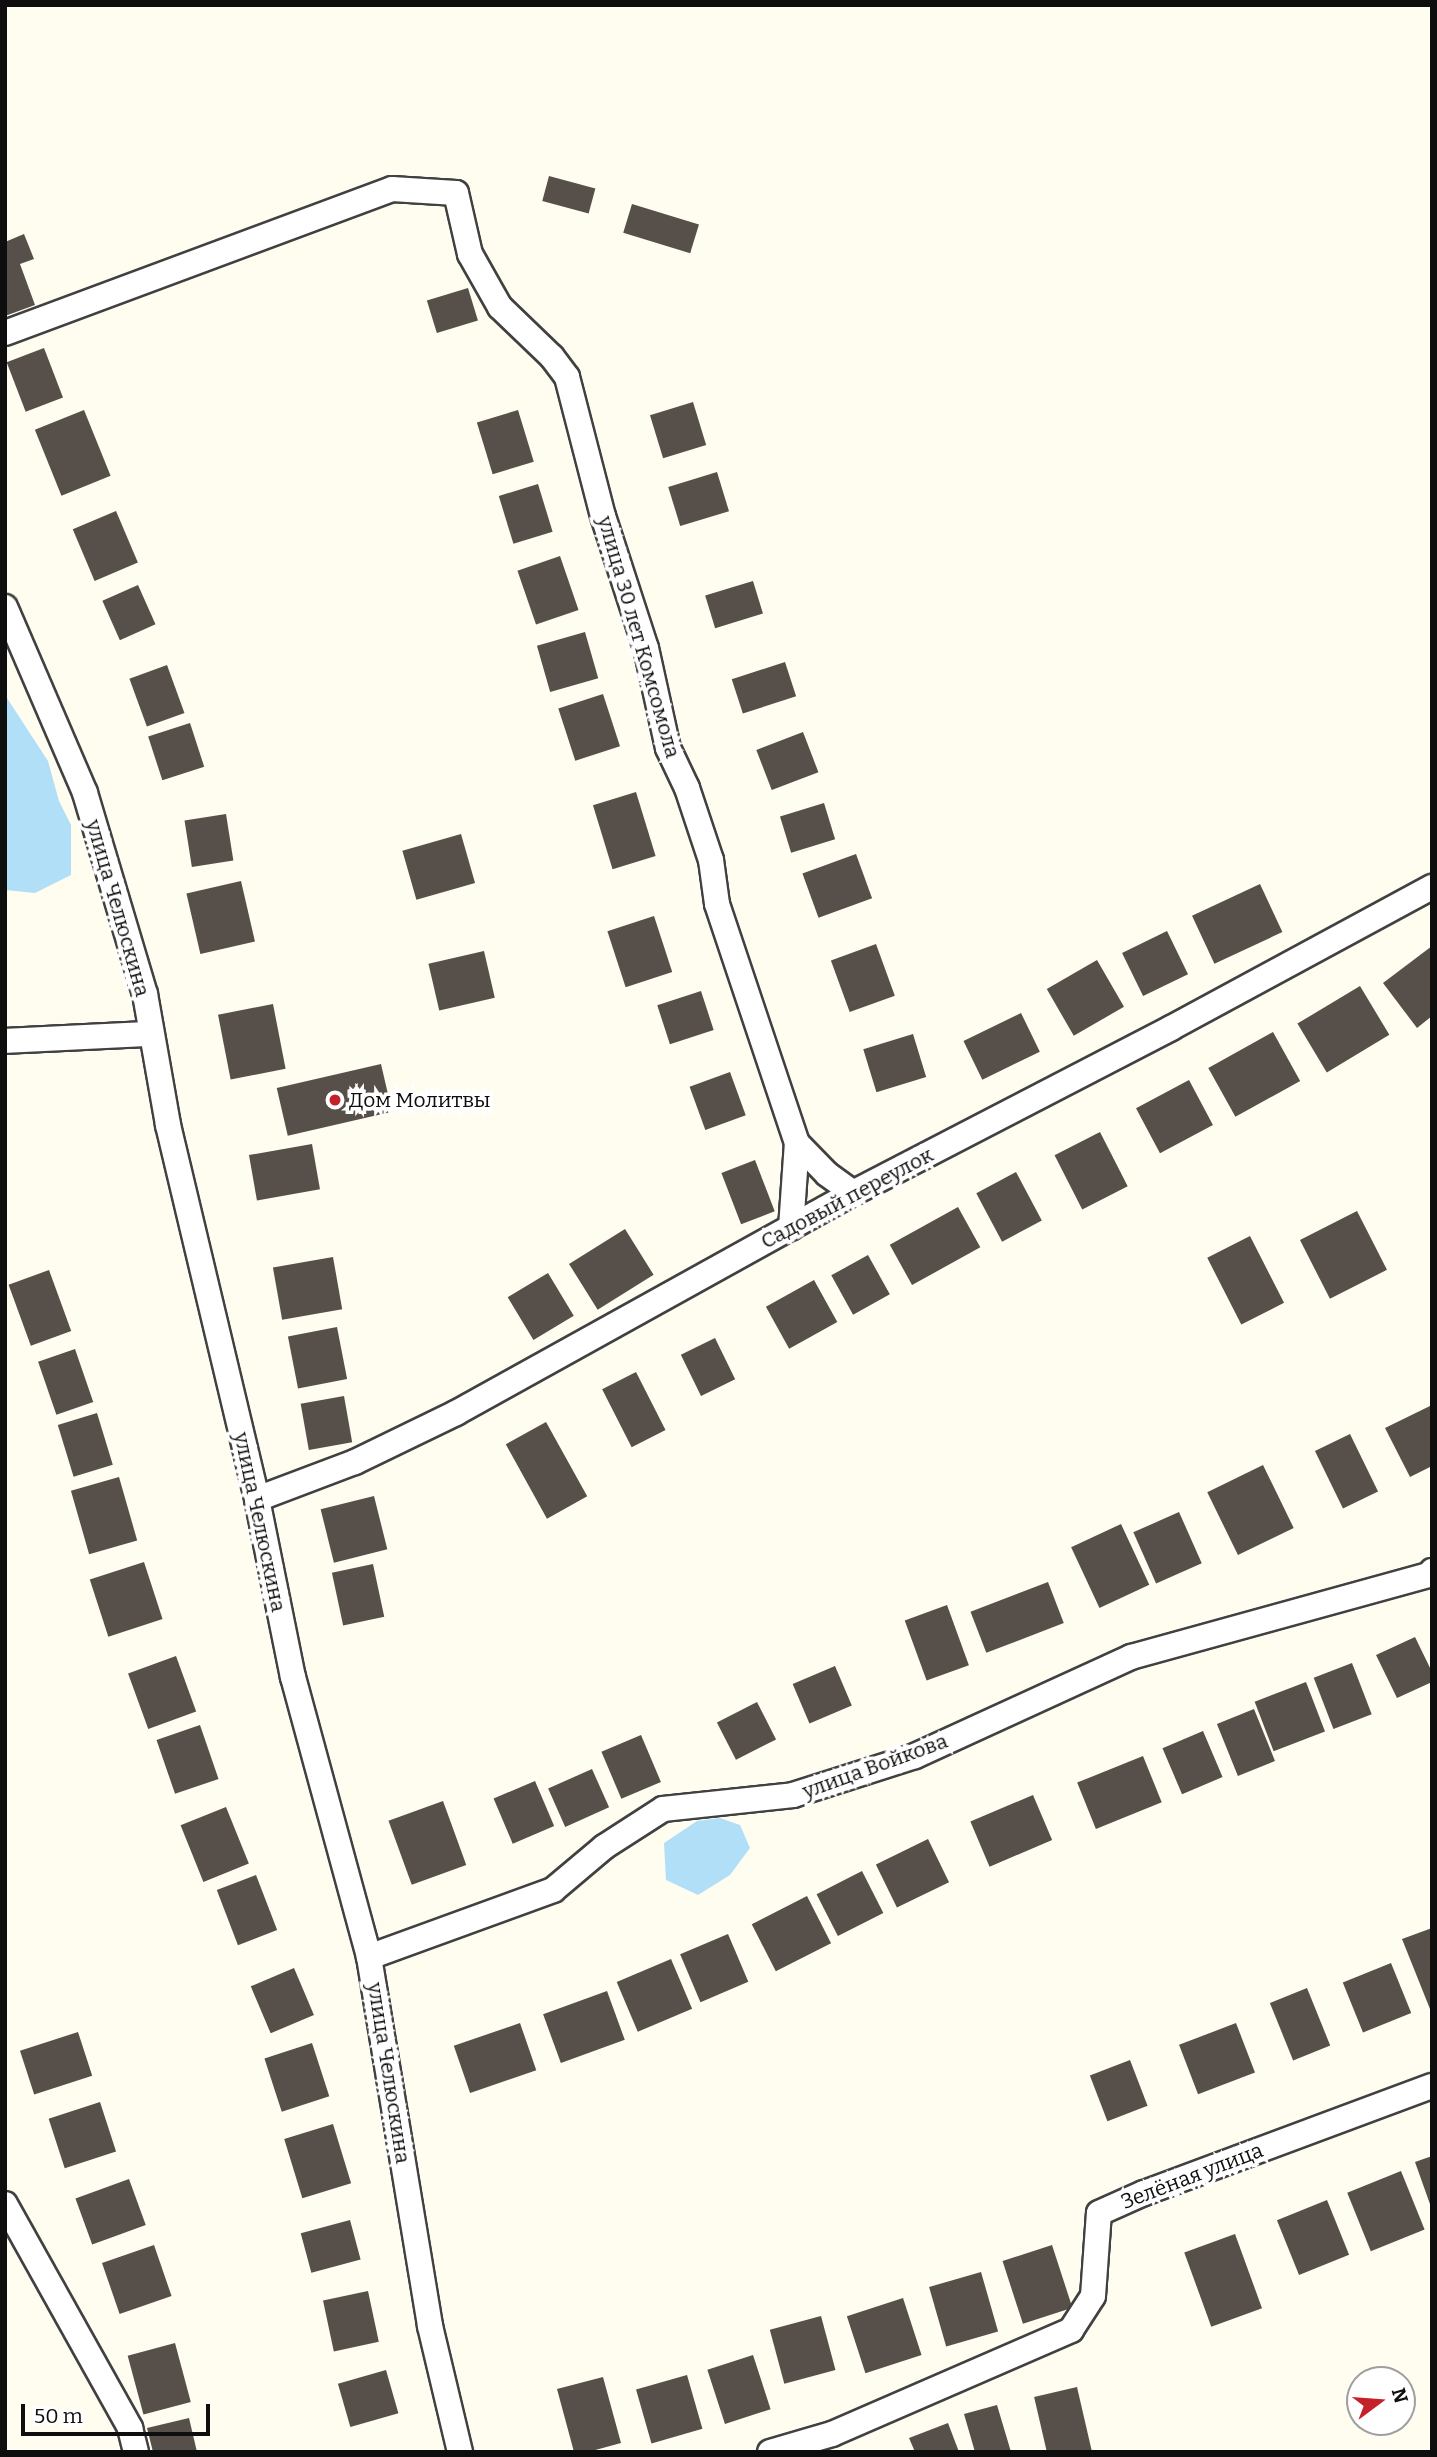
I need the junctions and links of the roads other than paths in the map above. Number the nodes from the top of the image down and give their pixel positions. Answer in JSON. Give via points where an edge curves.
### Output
{"nodes":[{"id":1,"x":5,"y":333,"type":"edge"},
{"id":2,"x":5,"y":607,"type":"edge"},
{"id":3,"x":1432,"y":887,"type":"edge"},
{"id":4,"x":150,"y":1034,"type":"junction"},
{"id":5,"x":5,"y":1041,"type":"edge"},
{"id":6,"x":797,"y":1143,"type":"junction"},
{"id":7,"x":853,"y":1193,"type":"junction"},
{"id":8,"x":791,"y":1228,"type":"junction"},
{"id":9,"x":257,"y":1499,"type":"junction"},
{"id":10,"x":1432,"y":1571,"type":"edge"},
{"id":11,"x":369,"y":1956,"type":"junction"},
{"id":12,"x":1432,"y":2086,"type":"edge"},
{"id":13,"x":5,"y":2204,"type":"edge"},
{"id":14,"x":136,"y":2452,"type":"edge"},
{"id":15,"x":460,"y":2452,"type":"edge"},
{"id":16,"x":770,"y":2452,"type":"edge"}],
"edges":[{"from":1,"to":6,"type":"street","name":"улица 30 лет Комсомола","via":[[392,189],[456,193],[470,254],[500,307],[567,377],[603,516],[646,648],[668,748],[711,860],[717,905]]},
{"from":2,"to":4,"type":"street","name":"улица Челюскина","via":[[85,793],[145,994]]},
{"from":3,"to":7,"type":"street","name":"Садовый переулок"},
{"from":4,"to":5,"type":"street"},
{"from":4,"to":9,"type":"street","name":"улица Челюскина"},
{"from":6,"to":7,"type":"street","name":"улица 30 лет Комсомола"},
{"from":6,"to":8,"type":"street","name":"улица 30 лет Комсомола"},
{"from":7,"to":8,"type":"street","name":"Садовый переулок"},
{"from":8,"to":9,"type":"street","name":"Садовый переулок","via":[[445,1418],[355,1462]]},
{"from":9,"to":11,"type":"street","name":"улица Челюскина","via":[[293,1677]]},
{"from":10,"to":11,"type":"street","name":"улица Войкова","via":[[1131,1657],[915,1756],[793,1795],[663,1809],[604,1847],[553,1890]]},
{"from":11,"to":15,"type":"street","name":"улица Челюскина","via":[[430,2326]]},
{"from":12,"to":16,"type":"street","name":"Зелёная улица","via":[[1099,2213],[1093,2296],[1071,2330],[832,2434]]},
{"from":13,"to":14,"type":"street","via":[[130,2428]]}]}
